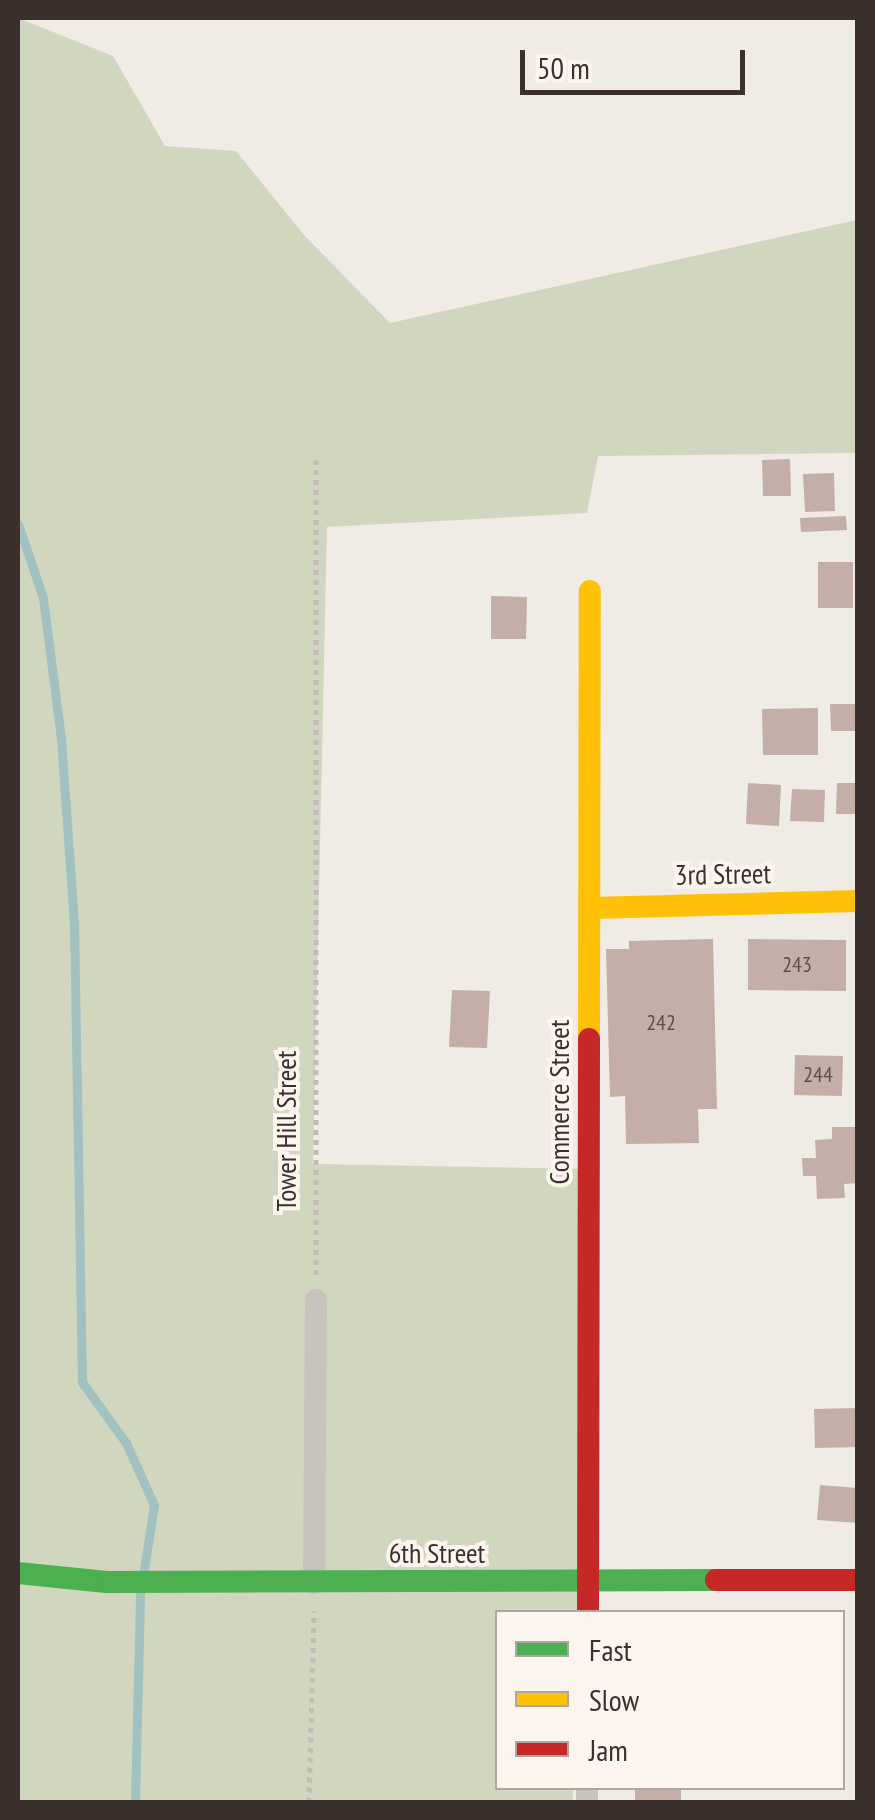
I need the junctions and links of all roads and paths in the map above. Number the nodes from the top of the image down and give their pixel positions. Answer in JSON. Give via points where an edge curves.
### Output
{"nodes":[{"id":1,"x":316,"y":460,"type":"dead end"},
{"id":2,"x":590,"y":591,"type":"dead end"},
{"id":3,"x":858,"y":901,"type":"edge"},
{"id":4,"x":591,"y":908,"type":"junction"},
{"id":5,"x":316,"y":1300,"type":"joint"},
{"id":6,"x":18,"y":1574,"type":"edge"},
{"id":7,"x":858,"y":1580,"type":"edge"},
{"id":8,"x":588,"y":1582,"type":"junction"},
{"id":9,"x":314,"y":1583,"type":"junction"},
{"id":10,"x":588,"y":1610,"type":"edge"},
{"id":11,"x":308,"y":1802,"type":"edge"}],
"edges":[{"from":1,"to":5,"type":"path","name":"Tower Hill Street"},
{"from":2,"to":4,"type":"street","name":"Commerce Street"},
{"from":3,"to":4,"type":"street","name":"3rd Street"},
{"from":4,"to":8,"type":"street","name":"Commerce Street"},
{"from":5,"to":9,"type":"street"},
{"from":6,"to":9,"type":"street","name":"6th Street","via":[[107,1582]]},
{"from":7,"to":8,"type":"street","name":"6th Street"},
{"from":8,"to":9,"type":"street","name":"6th Street"},
{"from":8,"to":10,"type":"street","name":"Commerce Street"},
{"from":9,"to":11,"type":"path"}]}
